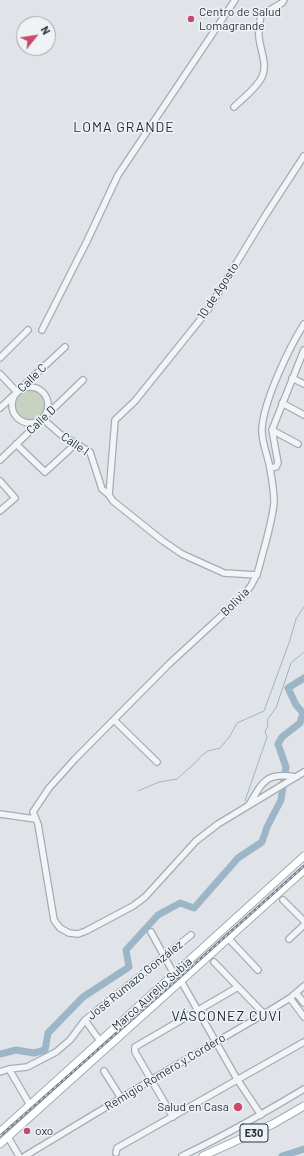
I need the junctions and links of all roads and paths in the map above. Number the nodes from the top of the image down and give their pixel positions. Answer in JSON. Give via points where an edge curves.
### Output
{"nodes":[{"id":1,"x":235,"y":0,"type":"edge"},
{"id":2,"x":284,"y":0,"type":"edge"},
{"id":3,"x":234,"y":107,"type":"dead end"},
{"id":4,"x":304,"y":156,"type":"edge"},
{"id":5,"x":304,"y":324,"type":"edge"},
{"id":6,"x":28,"y":330,"type":"dead end"},
{"id":7,"x":42,"y":330,"type":"dead end"},
{"id":8,"x":65,"y":347,"type":"dead end"},
{"id":9,"x":304,"y":351,"type":"edge"},
{"id":10,"x":0,"y":358,"type":"edge"},
{"id":11,"x":0,"y":374,"type":"edge"},
{"id":12,"x":292,"y":378,"type":"junction"},
{"id":13,"x":83,"y":380,"type":"dead end"},
{"id":14,"x":304,"y":384,"type":"edge"},
{"id":15,"x":17,"y":392,"type":"junction"},
{"id":16,"x":282,"y":404,"type":"junction"},
{"id":17,"x":0,"y":408,"type":"edge"},
{"id":18,"x":304,"y":414,"type":"edge"},
{"id":19,"x":43,"y":418,"type":"junction"},
{"id":20,"x":272,"y":430,"type":"junction"},
{"id":21,"x":16,"y":444,"type":"junction"},
{"id":22,"x":298,"y":444,"type":"dead end"},
{"id":23,"x":70,"y":449,"type":"dead end"},
{"id":24,"x":0,"y":460,"type":"edge"},
{"id":25,"x":270,"y":468,"type":"junction"},
{"id":26,"x":0,"y":481,"type":"edge"},
{"id":27,"x":108,"y":495,"type":"junction"},
{"id":28,"x":0,"y":511,"type":"edge"},
{"id":29,"x":257,"y":575,"type":"junction"},
{"id":30,"x":114,"y":720,"type":"junction"},
{"id":31,"x":157,"y":762,"type":"dead end"},
{"id":32,"x":304,"y":772,"type":"edge"},
{"id":33,"x":296,"y":777,"type":"junction"},
{"id":34,"x":248,"y":806,"type":"junction"},
{"id":35,"x":0,"y":814,"type":"edge"},
{"id":36,"x":35,"y":819,"type":"junction"},
{"id":37,"x":304,"y":856,"type":"edge"},
{"id":38,"x":304,"y":870,"type":"edge"},
{"id":39,"x":283,"y":900,"type":"dead end"},
{"id":40,"x":304,"y":921,"type":"edge"},
{"id":41,"x":304,"y":925,"type":"edge"},
{"id":42,"x":151,"y":932,"type":"dead end"},
{"id":43,"x":191,"y":935,"type":"dead end"},
{"id":44,"x":228,"y":938,"type":"junction"},
{"id":45,"x":289,"y":939,"type":"dead end"},
{"id":46,"x":164,"y":956,"type":"junction"},
{"id":47,"x":214,"y":962,"type":"dead end"},
{"id":48,"x":258,"y":970,"type":"dead end"},
{"id":49,"x":174,"y":974,"type":"junction"},
{"id":50,"x":181,"y":981,"type":"junction"},
{"id":51,"x":304,"y":986,"type":"edge"},
{"id":52,"x":238,"y":987,"type":"junction"},
{"id":53,"x":296,"y":993,"type":"junction"},
{"id":54,"x":290,"y":998,"type":"junction"},
{"id":55,"x":304,"y":1003,"type":"edge"},
{"id":56,"x":197,"y":1011,"type":"junction"},
{"id":57,"x":264,"y":1014,"type":"junction"},
{"id":58,"x":304,"y":1017,"type":"edge"},
{"id":59,"x":85,"y":1020,"type":"junction"},
{"id":60,"x":100,"y":1041,"type":"junction"},
{"id":61,"x":215,"y":1042,"type":"junction"},
{"id":62,"x":304,"y":1042,"type":"edge"},
{"id":63,"x":9,"y":1069,"type":"junction"},
{"id":64,"x":104,"y":1071,"type":"dead end"},
{"id":65,"x":0,"y":1072,"type":"edge"},
{"id":66,"x":237,"y":1079,"type":"junction"},
{"id":67,"x":151,"y":1080,"type":"junction"},
{"id":68,"x":304,"y":1089,"type":"edge"},
{"id":69,"x":121,"y":1098,"type":"junction"},
{"id":70,"x":30,"y":1105,"type":"junction"},
{"id":71,"x":304,"y":1106,"type":"edge"},
{"id":72,"x":261,"y":1115,"type":"junction"},
{"id":73,"x":173,"y":1117,"type":"junction"},
{"id":74,"x":1,"y":1128,"type":"edge"},
{"id":75,"x":8,"y":1137,"type":"junction"},
{"id":76,"x":0,"y":1144,"type":"edge"},
{"id":77,"x":116,"y":1153,"type":"dead end"},
{"id":78,"x":19,"y":1156,"type":"edge"},
{"id":79,"x":25,"y":1156,"type":"edge"},
{"id":80,"x":182,"y":1156,"type":"edge"},
{"id":81,"x":203,"y":1156,"type":"edge"}],
"edges":[{"from":1,"to":7,"type":"street","via":[[118,175]]},
{"from":2,"to":3,"type":"street","via":[[262,15],[259,28],[264,59],[262,76]]},
{"from":4,"to":27,"type":"street","name":"10 de Agosto","via":[[208,310],[135,401],[118,416],[114,423]]},
{"from":5,"to":25,"type":"street","name":"Bolivia","via":[[294,341],[266,408],[262,428],[263,444]]},
{"from":6,"to":10,"type":"street"},
{"from":8,"to":15,"type":"street","name":"Calle C"},
{"from":9,"to":12,"type":"street"},
{"from":11,"to":15,"type":"street"},
{"from":12,"to":14,"type":"street"},
{"from":12,"to":16,"type":"street"},
{"from":13,"to":19,"type":"street","name":"Calle D"},
{"from":15,"to":17,"type":"street","name":"Calle C"},
{"from":15,"to":19,"type":"street","via":[[31,387],[44,395],[48,404]]},
{"from":15,"to":19,"type":"street","via":[[12,400],[12,406],[19,420],[28,424]]},
{"from":16,"to":18,"type":"street"},
{"from":16,"to":20,"type":"street"},
{"from":19,"to":21,"type":"street","name":"Calle D"},
{"from":19,"to":27,"type":"street","name":"Calle I","via":[[60,434],[90,452],[102,489]]},
{"from":20,"to":22,"type":"street"},
{"from":20,"to":25,"type":"street","via":[[278,463],[276,467]]},
{"from":21,"to":23,"type":"street","via":[[45,472]]},
{"from":21,"to":24,"type":"street","name":"Calle D"},
{"from":25,"to":29,"type":"street","name":"Bolivia","via":[[274,501],[270,528]]},
{"from":26,"to":28,"type":"street","via":[[15,498]]},
{"from":27,"to":29,"type":"street","name":"Calle I","via":[[182,554],[224,573]]},
{"from":29,"to":30,"type":"street","name":"Bolivia","via":[[245,594],[169,664]]},
{"from":30,"to":31,"type":"street"},
{"from":30,"to":36,"type":"street","name":"Bolivia","via":[[49,788],[34,812]]},
{"from":32,"to":33,"type":"street"},
{"from":33,"to":34,"type":"street"},
{"from":33,"to":34,"type":"street","via":[[275,776],[264,782]]},
{"from":34,"to":36,"type":"street","via":[[196,841],[134,906],[78,934],[60,928],[54,920],[38,824]]},
{"from":35,"to":36,"type":"street"},
{"from":37,"to":49,"type":"main road","name":"Marco Aurelio Subia"},
{"from":38,"to":44,"type":"main road","name":"Marco Aurelio Subia"},
{"from":39,"to":40,"type":"street"},
{"from":41,"to":45,"type":"street"},
{"from":42,"to":46,"type":"street"},
{"from":43,"to":46,"type":"street","name":"José Rumazo González"},
{"from":44,"to":48,"type":"street"},
{"from":44,"to":50,"type":"main road","name":"Marco Aurelio Subia"},
{"from":46,"to":49,"type":"street"},
{"from":46,"to":59,"type":"street","name":"José Rumazo González"},
{"from":47,"to":52,"type":"street"},
{"from":49,"to":60,"type":"main road","name":"Marco Aurelio Subia"},
{"from":50,"to":56,"type":"street"},
{"from":50,"to":75,"type":"main road","name":"Marco Aurelio Subia"},
{"from":51,"to":53,"type":"street","name":"Remigio Romero y Cordero"},
{"from":52,"to":56,"type":"street"},
{"from":52,"to":57,"type":"street"},
{"from":53,"to":54,"type":"street","name":"Remigio Romero y Cordero"},
{"from":53,"to":55,"type":"street"},
{"from":54,"to":57,"type":"street","name":"Remigio Romero y Cordero"},
{"from":54,"to":58,"type":"street"},
{"from":56,"to":61,"type":"street"},
{"from":56,"to":67,"type":"street","via":[[135,1047],[135,1052]]},
{"from":57,"to":61,"type":"street","name":"Remigio Romero y Cordero"},
{"from":59,"to":60,"type":"street"},
{"from":59,"to":63,"type":"street","name":"José Rumazo González","via":[[70,1040],[56,1052],[27,1067]]},
{"from":60,"to":70,"type":"main road","name":"Marco Aurelio Subia"},
{"from":61,"to":66,"type":"street"},
{"from":61,"to":67,"type":"street","name":"Remigio Romero y Cordero"},
{"from":62,"to":66,"type":"street"},
{"from":63,"to":65,"type":"street","name":"José Rumazo González"},
{"from":63,"to":70,"type":"street"},
{"from":64,"to":69,"type":"street"},
{"from":66,"to":72,"type":"street"},
{"from":66,"to":73,"type":"street"},
{"from":67,"to":69,"type":"street","name":"Remigio Romero y Cordero"},
{"from":67,"to":73,"type":"street"},
{"from":68,"to":72,"type":"street"},
{"from":69,"to":79,"type":"street","name":"Remigio Romero y Cordero"},
{"from":70,"to":74,"type":"main road","name":"Marco Aurelio Subia"},
{"from":71,"to":81,"type":"main road","number":"E30","via":[[273,1124]]},
{"from":72,"to":80,"type":"street"},
{"from":73,"to":77,"type":"street","via":[[117,1148]]},
{"from":75,"to":76,"type":"main road","name":"Marco Aurelio Subia"},
{"from":75,"to":78,"type":"street"}]}
